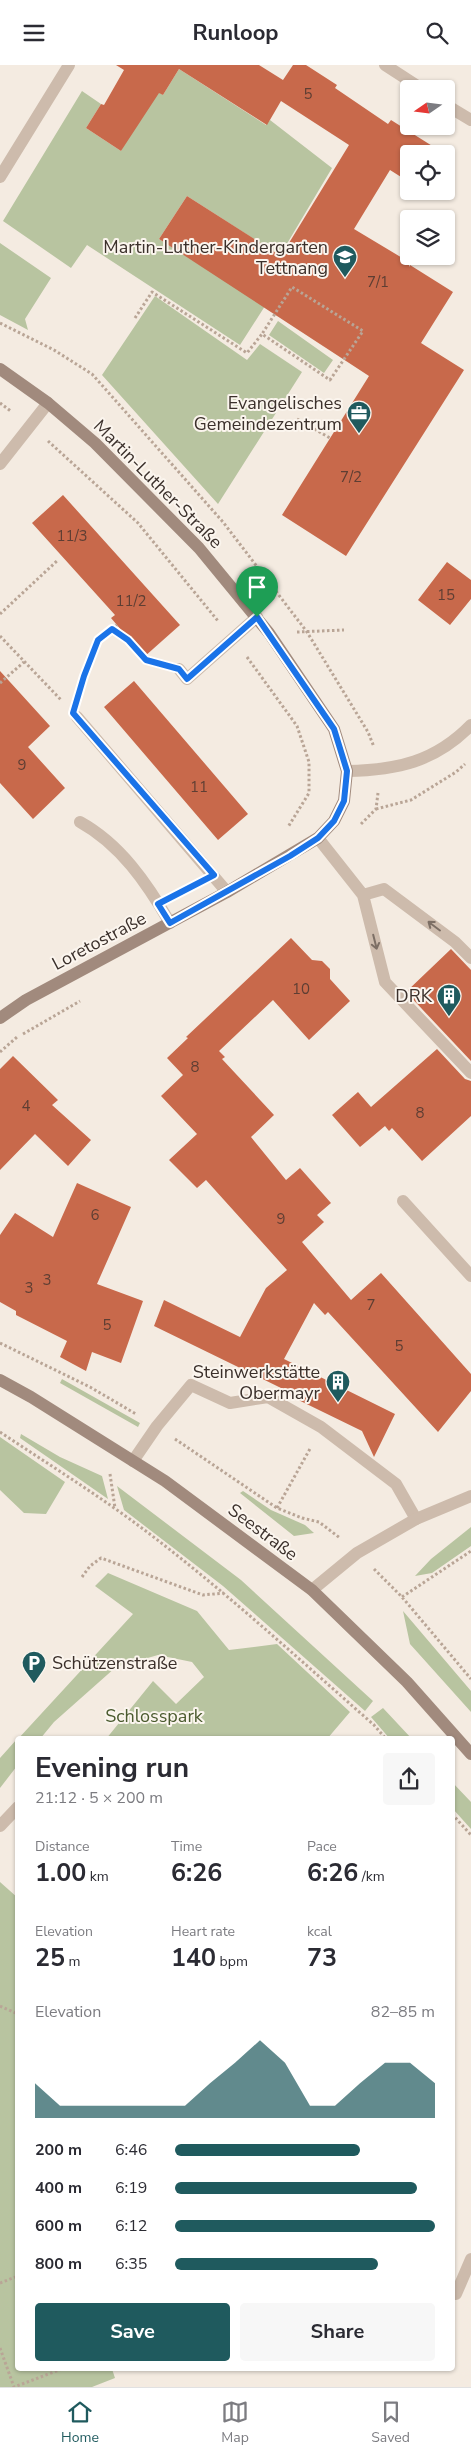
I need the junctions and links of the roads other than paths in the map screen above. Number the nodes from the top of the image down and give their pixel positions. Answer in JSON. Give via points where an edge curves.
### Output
{"nodes":[{"id":1,"x":69,"y":65,"type":"edge"},
{"id":2,"x":384,"y":65,"type":"edge"},
{"id":3,"x":408,"y":80,"type":"edge"},
{"id":4,"x":455,"y":110,"type":"edge"},
{"id":5,"x":471,"y":120,"type":"edge"},
{"id":6,"x":0,"y":177,"type":"edge"},
{"id":7,"x":0,"y":369,"type":"edge"},
{"id":8,"x":48,"y":403,"type":"junction"},
{"id":9,"x":0,"y":465,"type":"edge"},
{"id":10,"x":257,"y":617,"type":"junction"},
{"id":11,"x":179,"y":669,"type":"road end"},
{"id":12,"x":75,"y":715,"type":"road end"},
{"id":13,"x":471,"y":725,"type":"edge"},
{"id":14,"x":347,"y":771,"type":"junction"},
{"id":15,"x":80,"y":822,"type":"dead end"},
{"id":16,"x":318,"y":838,"type":"junction"},
{"id":17,"x":226,"y":892,"type":"junction"},
{"id":18,"x":363,"y":895,"type":"junction"},
{"id":19,"x":170,"y":923,"type":"junction"},
{"id":20,"x":471,"y":958,"type":"edge"},
{"id":21,"x":0,"y":1019,"type":"edge"},
{"id":22,"x":471,"y":1073,"type":"edge"},
{"id":23,"x":403,"y":1201,"type":"dead end"},
{"id":24,"x":471,"y":1276,"type":"edge"},
{"id":25,"x":0,"y":1381,"type":"edge"},
{"id":26,"x":133,"y":1461,"type":"junction"},
{"id":27,"x":471,"y":1496,"type":"edge"},
{"id":28,"x":416,"y":1519,"type":"junction"},
{"id":29,"x":312,"y":1591,"type":"junction"},
{"id":30,"x":471,"y":1754,"type":"edge"},
{"id":31,"x":15,"y":1810,"type":"edge"},
{"id":32,"x":0,"y":1826,"type":"edge"},
{"id":33,"x":471,"y":2259,"type":"edge"},
{"id":34,"x":456,"y":2294,"type":"dead end"}],
"edges":[{"from":1,"to":6,"type":"street"},
{"from":2,"to":3,"type":"street"},
{"from":4,"to":5,"type":"street"},
{"from":7,"to":8,"type":"main road","name":"Martin-Luther-Straße"},
{"from":8,"to":9,"type":"street"},
{"from":8,"to":10,"type":"main road","name":"Martin-Luther-Straße","via":[[157,503],[199,547]]},
{"from":10,"to":11,"type":"street","via":[[187,679]]},
{"from":10,"to":14,"type":"main road","name":"Martin-Luther-Straße","via":[[334,729]]},
{"from":12,"to":17,"type":"street"},
{"from":13,"to":14,"type":"street","via":[[438,753],[425,759],[383,771]]},
{"from":14,"to":16,"type":"main road","name":"Loretostraße","via":[[344,801],[334,821]]},
{"from":15,"to":19,"type":"street","via":[[114,846],[140,877]]},
{"from":16,"to":17,"type":"main road","name":"Loretostraße"},
{"from":16,"to":18,"type":"street"},
{"from":17,"to":19,"type":"main road","name":"Loretostraße"},
{"from":20,"to":18,"type":"street","one_way":true,"via":[[455,942],[384,889]]},
{"from":18,"to":22,"type":"street","one_way":true,"via":[[386,982]]},
{"from":19,"to":21,"type":"main road","name":"Loretostraße","via":[[26,1000]]},
{"from":23,"to":24,"type":"street"},
{"from":25,"to":26,"type":"main road","name":"Seestraße","via":[[32,1397]]},
{"from":26,"to":28,"type":"street","via":[[191,1385],[230,1403],[268,1397],[321,1427],[396,1483]]},
{"from":26,"to":29,"type":"main road","name":"Seestraße","via":[[172,1486]]},
{"from":27,"to":28,"type":"street"},
{"from":28,"to":29,"type":"street","via":[[357,1553]]},
{"from":29,"to":30,"type":"main road","name":"Seestraße","via":[[407,1682]]},
{"from":31,"to":32,"type":"street"},
{"from":33,"to":34,"type":"street"}]}
